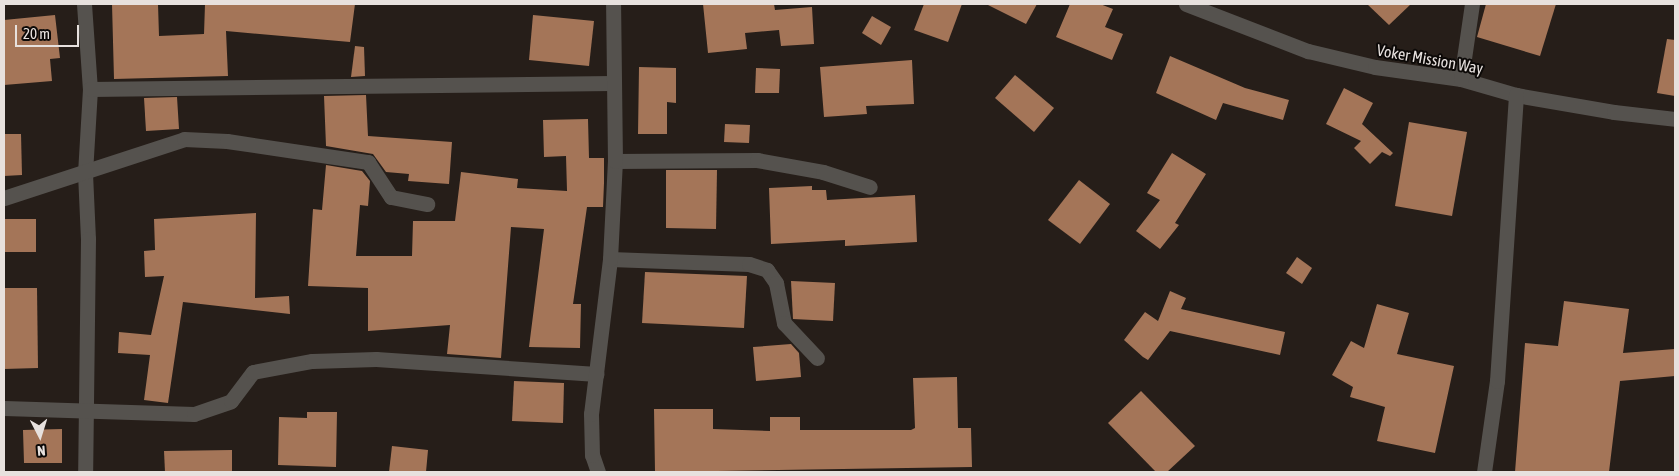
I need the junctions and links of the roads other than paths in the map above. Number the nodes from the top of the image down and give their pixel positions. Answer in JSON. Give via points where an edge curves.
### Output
{"nodes":[{"id":1,"x":84,"y":4,"type":"edge"},
{"id":2,"x":613,"y":4,"type":"edge"},
{"id":3,"x":1186,"y":4,"type":"edge"},
{"id":4,"x":1472,"y":4,"type":"edge"},
{"id":5,"x":1461,"y":79,"type":"junction"},
{"id":6,"x":612,"y":83,"type":"junction"},
{"id":7,"x":90,"y":89,"type":"junction"},
{"id":8,"x":1516,"y":95,"type":"junction"},
{"id":9,"x":1675,"y":119,"type":"edge"},
{"id":10,"x":615,"y":161,"type":"junction"},
{"id":11,"x":85,"y":173,"type":"junction"},
{"id":12,"x":870,"y":187,"type":"dead end"},
{"id":13,"x":4,"y":198,"type":"edge"},
{"id":14,"x":427,"y":204,"type":"dead end"},
{"id":15,"x":610,"y":259,"type":"junction"},
{"id":16,"x":818,"y":358,"type":"dead end"},
{"id":17,"x":596,"y":374,"type":"junction"},
{"id":18,"x":4,"y":408,"type":"edge"},
{"id":19,"x":85,"y":412,"type":"junction"},
{"id":20,"x":85,"y":472,"type":"edge"},
{"id":21,"x":598,"y":472,"type":"edge"},
{"id":22,"x":1484,"y":472,"type":"edge"}],
"edges":[{"from":1,"to":7,"type":"street"},
{"from":2,"to":6,"type":"street"},
{"from":3,"to":5,"type":"street","name":"Voker Mission Way","via":[[1308,51],[1375,67]]},
{"from":4,"to":5,"type":"street"},
{"from":5,"to":8,"type":"street","name":"Voker Mission Way"},
{"from":6,"to":7,"type":"street"},
{"from":6,"to":10,"type":"street"},
{"from":7,"to":11,"type":"street"},
{"from":8,"to":9,"type":"street","name":"Voker Mission Way"},
{"from":8,"to":22,"type":"street","via":[[1497,380]]},
{"from":10,"to":12,"type":"street","via":[[757,160],[823,172]]},
{"from":10,"to":15,"type":"street"},
{"from":11,"to":13,"type":"street"},
{"from":11,"to":14,"type":"street","via":[[184,139],[228,141],[368,162],[391,197]]},
{"from":11,"to":19,"type":"street","via":[[88,239]]},
{"from":15,"to":16,"type":"street","via":[[749,264],[766,270],[776,283],[784,323]]},
{"from":15,"to":17,"type":"street"},
{"from":17,"to":19,"type":"street","via":[[376,360],[312,361],[259,369],[231,401],[194,414]]},
{"from":17,"to":21,"type":"street","via":[[591,422],[592,455]]},
{"from":18,"to":19,"type":"street"},
{"from":19,"to":20,"type":"street"}]}
